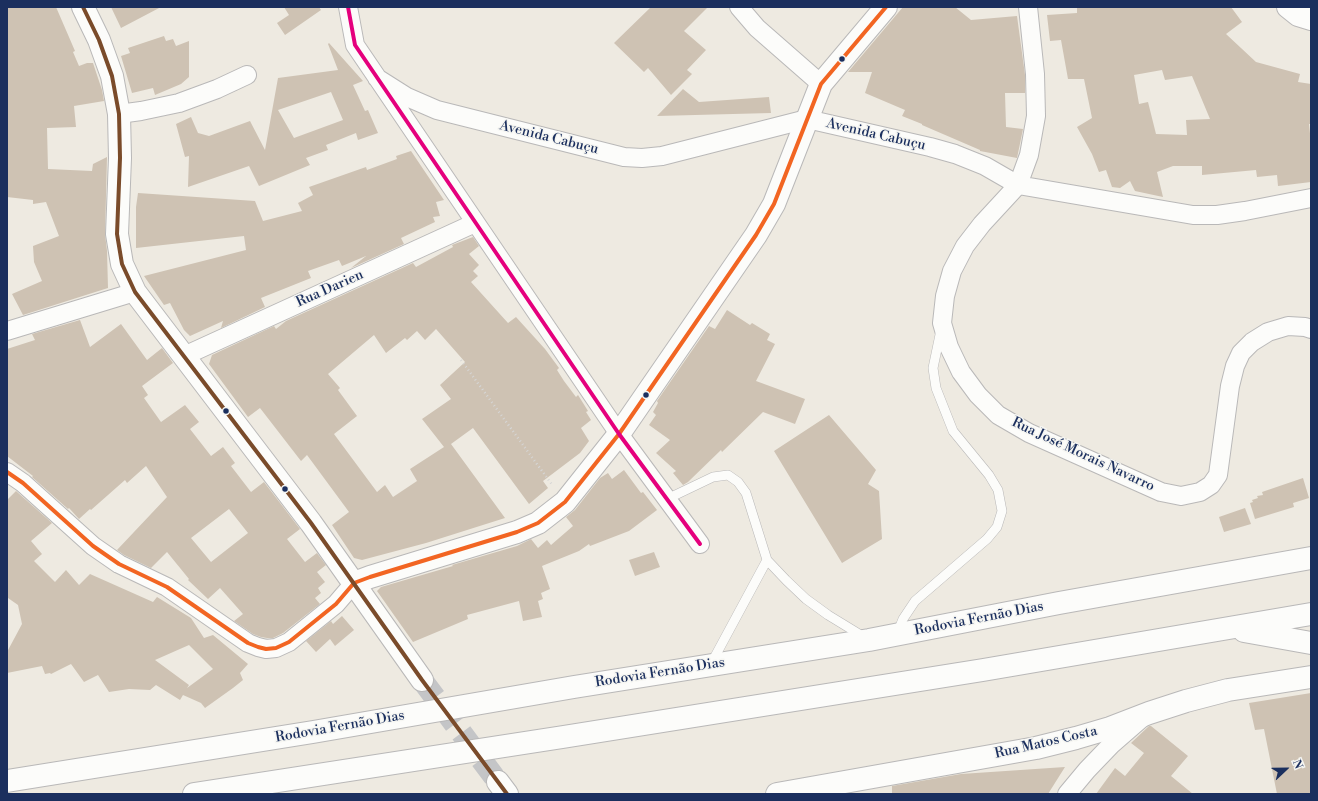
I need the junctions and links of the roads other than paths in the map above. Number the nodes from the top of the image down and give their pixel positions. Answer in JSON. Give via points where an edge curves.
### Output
{"nodes":[{"id":1,"x":83,"y":7,"type":"edge"},
{"id":2,"x":348,"y":7,"type":"edge"},
{"id":3,"x":739,"y":7,"type":"edge"},
{"id":4,"x":886,"y":7,"type":"edge"},
{"id":5,"x":1028,"y":7,"type":"edge"},
{"id":6,"x":1288,"y":7,"type":"edge"},
{"id":7,"x":1311,"y":18,"type":"edge"},
{"id":8,"x":246,"y":75,"type":"dead end"},
{"id":9,"x":376,"y":78,"type":"junction"},
{"id":10,"x":821,"y":84,"type":"junction"},
{"id":11,"x":119,"y":114,"type":"junction"},
{"id":12,"x":807,"y":119,"type":"junction"},
{"id":13,"x":1018,"y":185,"type":"junction"},
{"id":14,"x":1311,"y":198,"type":"edge"},
{"id":15,"x":475,"y":223,"type":"junction"},
{"id":16,"x":135,"y":292,"type":"junction"},
{"id":17,"x":942,"y":323,"type":"junction"},
{"id":18,"x":1311,"y":329,"type":"edge"},
{"id":19,"x":7,"y":331,"type":"edge"},
{"id":20,"x":184,"y":356,"type":"junction"},
{"id":21,"x":619,"y":434,"type":"junction"},
{"id":22,"x":7,"y":472,"type":"edge"},
{"id":23,"x":667,"y":499,"type":"junction"},
{"id":24,"x":700,"y":544,"type":"dead end"},
{"id":25,"x":1311,"y":558,"type":"edge"},
{"id":26,"x":767,"y":560,"type":"junction"},
{"id":27,"x":354,"y":583,"type":"junction"},
{"id":28,"x":1311,"y":614,"type":"edge"},
{"id":29,"x":1227,"y":629,"type":"junction"},
{"id":30,"x":897,"y":635,"type":"junction"},
{"id":31,"x":869,"y":640,"type":"junction"},
{"id":32,"x":1311,"y":643,"type":"edge"},
{"id":33,"x":710,"y":666,"type":"junction"},
{"id":34,"x":1311,"y":677,"type":"edge"},
{"id":35,"x":422,"y":680,"type":"tunnel mouth"},
{"id":36,"x":1149,"y":713,"type":"junction"},
{"id":37,"x":7,"y":781,"type":"edge"},
{"id":38,"x":194,"y":794,"type":"edge"},
{"id":39,"x":777,"y":794,"type":"edge"},
{"id":40,"x":1067,"y":794,"type":"edge"}],
"edges":[{"from":1,"to":11,"type":"main road","via":[[112,76]]},
{"from":2,"to":9,"type":"street","via":[[355,46]]},
{"from":3,"to":10,"type":"street","via":[[757,28]]},
{"from":4,"to":10,"type":"main road"},
{"from":5,"to":13,"type":"street","name":"Rua José Morais Navarro","via":[[1034,60],[1036,116],[1030,154]]},
{"from":6,"to":7,"type":"main road","via":[[1298,14]]},
{"from":8,"to":11,"type":"street","via":[[179,103]]},
{"from":9,"to":12,"type":"street","name":"Avenida Cabuçu","via":[[407,98],[437,110],[624,157],[662,156]]},
{"from":9,"to":15,"type":"street"},
{"from":10,"to":12,"type":"main road"},
{"from":11,"to":16,"type":"main road","via":[[118,234],[122,264]]},
{"from":12,"to":13,"type":"street","name":"Avenida Cabuçu","via":[[955,154],[984,166]]},
{"from":12,"to":21,"type":"main road","via":[[774,204],[756,235]]},
{"from":13,"to":14,"type":"street","name":"Avenida Cabuçu","via":[[1193,215],[1246,211]]},
{"from":13,"to":17,"type":"street","name":"Rua José Morais Navarro","via":[[965,246],[952,270],[945,296]]},
{"from":15,"to":20,"type":"street","name":"Rua Darien"},
{"from":15,"to":21,"type":"street"},
{"from":16,"to":19,"type":"street"},
{"from":16,"to":20,"type":"main road"},
{"from":17,"to":18,"type":"street","name":"Rua José Morais Navarro","via":[[948,347],[961,372],[978,395],[998,415],[1029,432],[1161,492],[1181,496],[1200,492],[1211,485],[1218,475],[1230,386],[1241,353],[1268,332],[1288,326],[1305,326]]},
{"from":17,"to":30,"type":"lane","via":[[933,368],[936,388],[953,431],[998,490],[1002,511],[997,526],[988,539],[915,601],[903,619]]},
{"from":20,"to":27,"type":"main road"},
{"from":21,"to":23,"type":"street"},
{"from":21,"to":27,"type":"main road","via":[[565,502],[538,523],[517,532]]},
{"from":22,"to":27,"type":"street","via":[[23,483],[93,546],[118,564],[167,587],[258,648],[276,648],[289,642],[336,604]]},
{"from":23,"to":24,"type":"street"},
{"from":23,"to":26,"type":"lane","via":[[714,477],[728,475],[738,482],[746,494]]},
{"from":25,"to":30,"type":"main road","name":"Rodovia Fernão Dias"},
{"from":26,"to":31,"type":"lane","via":[[806,599]]},
{"from":26,"to":33,"type":"lane"},
{"from":27,"to":35,"type":"main road"},
{"from":28,"to":29,"type":"main road"},
{"from":29,"to":32,"type":"main road"},
{"from":29,"to":38,"type":"main road"},
{"from":30,"to":31,"type":"main road","name":"Rodovia Fernão Dias"},
{"from":31,"to":33,"type":"main road","name":"Rodovia Fernão Dias"},
{"from":33,"to":37,"type":"main road","name":"Rodovia Fernão Dias"},
{"from":34,"to":36,"type":"main road","name":"Rua Matos Costa","via":[[1228,690]]},
{"from":36,"to":39,"type":"main road","name":"Rua Matos Costa","via":[[1110,728],[1036,748]]},
{"from":36,"to":40,"type":"street","via":[[1111,745]]}]}
